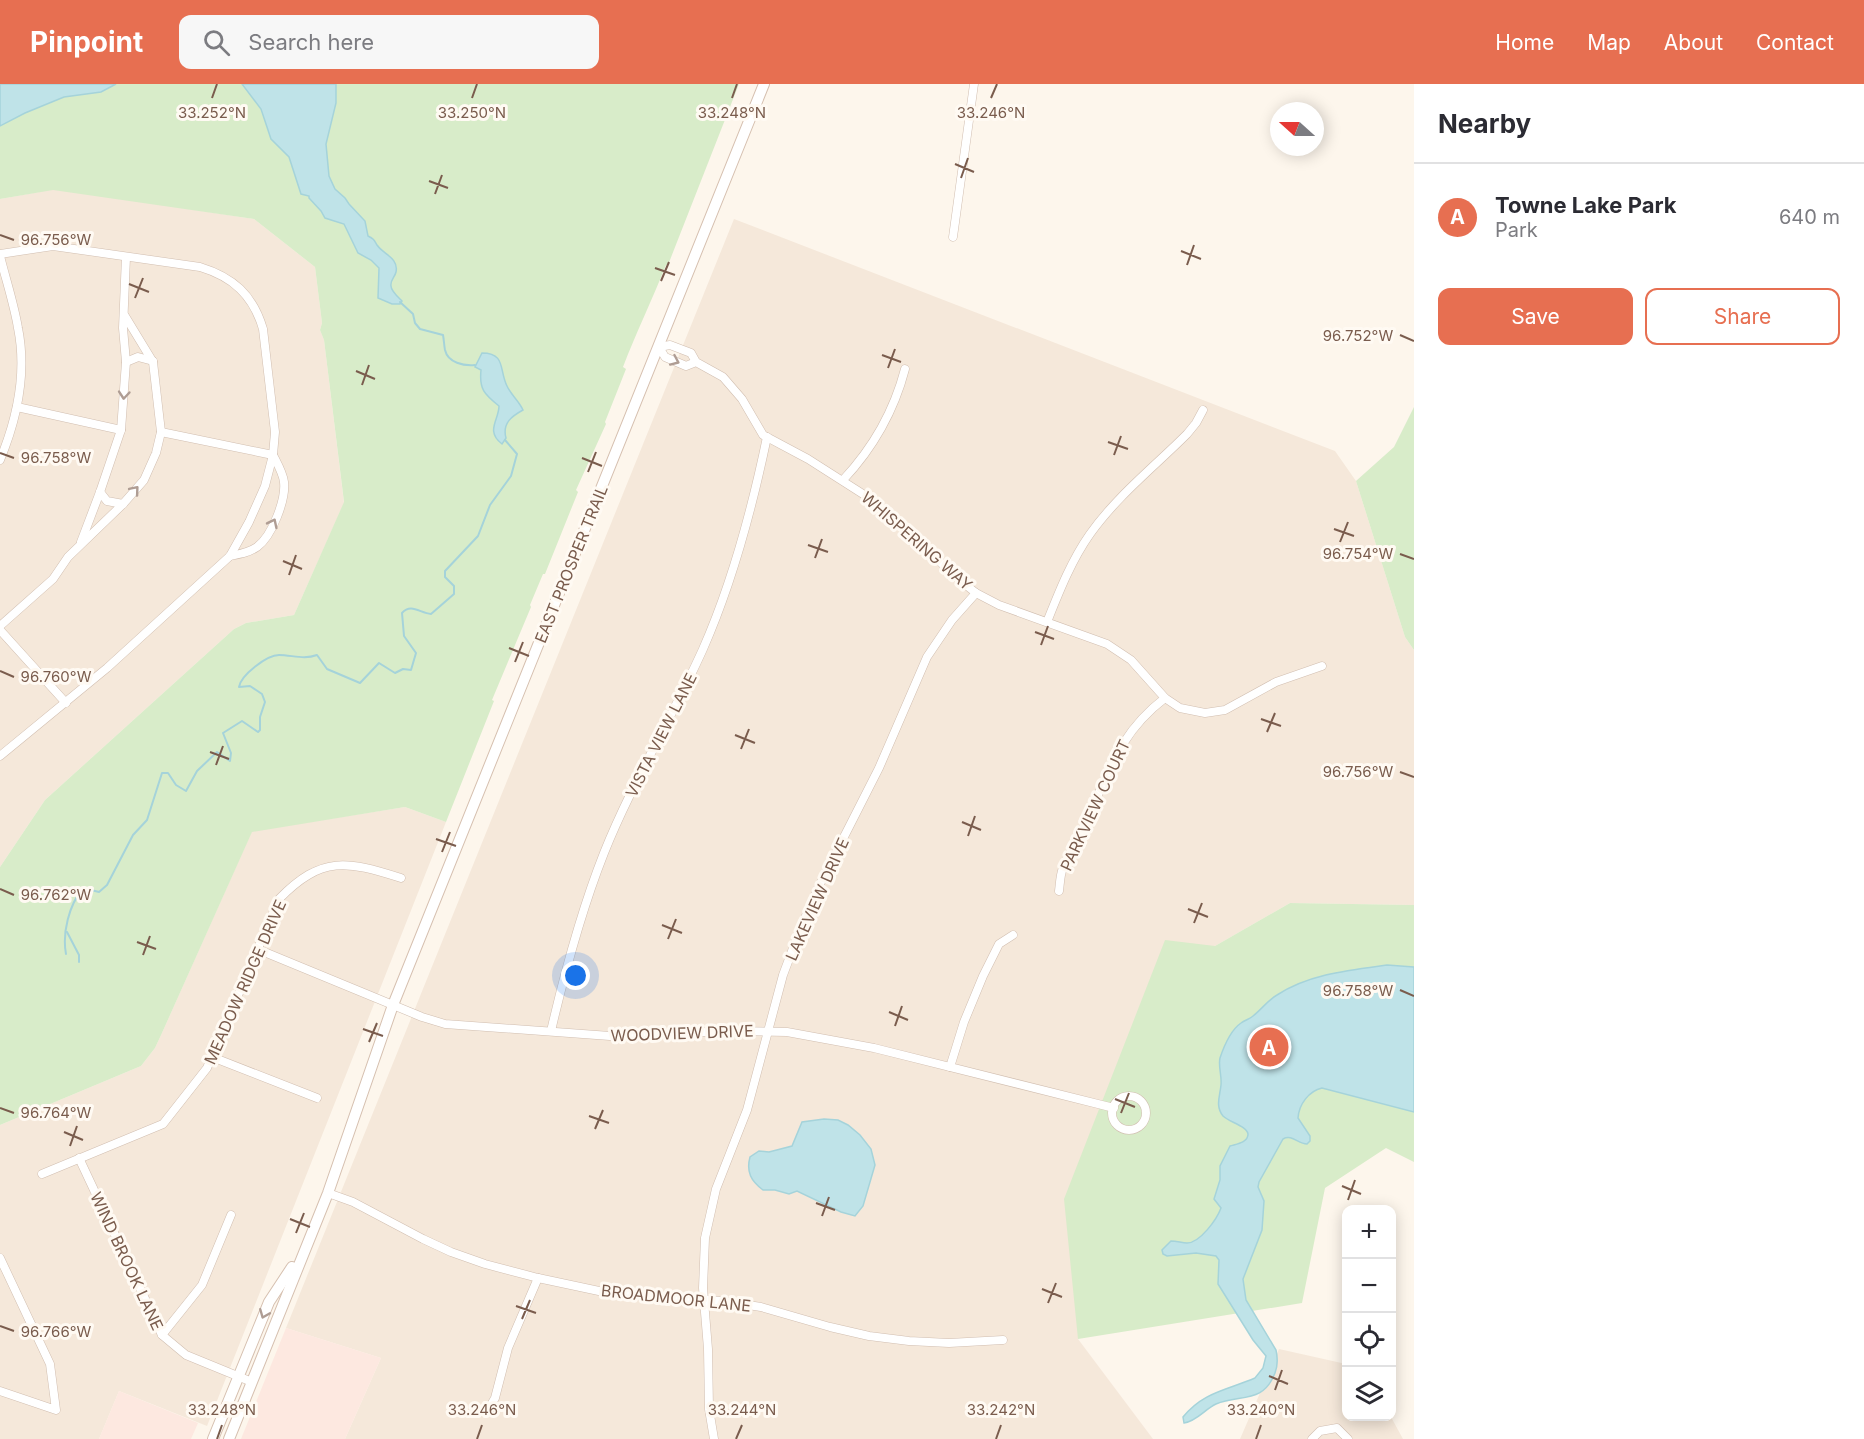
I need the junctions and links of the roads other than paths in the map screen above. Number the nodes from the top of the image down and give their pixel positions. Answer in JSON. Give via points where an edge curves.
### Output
{"nodes":[{"id":1,"x":764,"y":84,"type":"edge"},
{"id":2,"x":974,"y":84,"type":"edge"},
{"id":3,"x":953,"y":237,"type":"dead end"},
{"id":4,"x":0,"y":255,"type":"edge"},
{"id":5,"x":126,"y":257,"type":"junction"},
{"id":6,"x":125,"y":316,"type":"junction"},
{"id":7,"x":659,"y":347,"type":"junction"},
{"id":8,"x":126,"y":362,"type":"junction"},
{"id":9,"x":153,"y":362,"type":"junction"},
{"id":10,"x":696,"y":362,"type":"junction"},
{"id":11,"x":905,"y":369,"type":"dead end"},
{"id":12,"x":17,"y":407,"type":"junction"},
{"id":13,"x":1203,"y":410,"type":"dead end"},
{"id":14,"x":121,"y":430,"type":"junction"},
{"id":15,"x":161,"y":432,"type":"junction"},
{"id":16,"x":767,"y":437,"type":"junction"},
{"id":17,"x":273,"y":455,"type":"junction"},
{"id":18,"x":0,"y":460,"type":"edge"},
{"id":19,"x":843,"y":480,"type":"junction"},
{"id":20,"x":100,"y":492,"type":"junction"},
{"id":21,"x":123,"y":504,"type":"junction"},
{"id":22,"x":79,"y":546,"type":"junction"},
{"id":23,"x":230,"y":556,"type":"junction"},
{"id":24,"x":976,"y":593,"type":"junction"},
{"id":25,"x":1047,"y":622,"type":"junction"},
{"id":26,"x":0,"y":628,"type":"edge"},
{"id":27,"x":1322,"y":666,"type":"dead end"},
{"id":28,"x":1165,"y":698,"type":"junction"},
{"id":29,"x":66,"y":703,"type":"junction"},
{"id":30,"x":0,"y":756,"type":"edge"},
{"id":31,"x":401,"y":878,"type":"dead end"},
{"id":32,"x":1059,"y":891,"type":"dead end"},
{"id":33,"x":1013,"y":935,"type":"dead end"},
{"id":34,"x":257,"y":949,"type":"junction"},
{"id":35,"x":393,"y":1005,"type":"junction"},
{"id":36,"x":767,"y":1031,"type":"junction"},
{"id":37,"x":551,"y":1032,"type":"junction"},
{"id":38,"x":212,"y":1057,"type":"junction"},
{"id":39,"x":950,"y":1067,"type":"junction"},
{"id":40,"x":317,"y":1098,"type":"dead end"},
{"id":41,"x":1114,"y":1108,"type":"junction"},
{"id":42,"x":79,"y":1158,"type":"junction"},
{"id":43,"x":42,"y":1174,"type":"dead end"},
{"id":44,"x":328,"y":1193,"type":"junction"},
{"id":45,"x":231,"y":1215,"type":"dead end"},
{"id":46,"x":305,"y":1246,"type":"junction"},
{"id":47,"x":0,"y":1258,"type":"edge"},
{"id":48,"x":538,"y":1278,"type":"junction"},
{"id":49,"x":703,"y":1299,"type":"junction"},
{"id":50,"x":162,"y":1335,"type":"junction"},
{"id":51,"x":1003,"y":1340,"type":"dead end"},
{"id":52,"x":238,"y":1377,"type":"junction"},
{"id":53,"x":252,"y":1382,"type":"junction"},
{"id":54,"x":0,"y":1391,"type":"edge"},
{"id":55,"x":488,"y":1410,"type":"dead end"},
{"id":56,"x":213,"y":1439,"type":"edge"},
{"id":57,"x":229,"y":1439,"type":"edge"},
{"id":58,"x":714,"y":1439,"type":"edge"},
{"id":59,"x":1312,"y":1439,"type":"edge"},
{"id":60,"x":1348,"y":1439,"type":"edge"}],
"edges":[{"from":1,"to":7,"type":"main road","name":"EAST PROSPER TRAIL"},
{"from":2,"to":3,"type":"street"},
{"from":4,"to":5,"type":"street","via":[[53,246]]},
{"from":4,"to":12,"type":"street","via":[[19,330],[21,369]]},
{"from":5,"to":6,"type":"street"},
{"from":5,"to":17,"type":"street","via":[[219,273],[248,297],[263,329],[275,432]]},
{"from":6,"to":8,"type":"street"},
{"from":6,"to":9,"type":"street"},
{"from":7,"to":10,"type":"street","name":"WHISPERING WAY","via":[[670,345],[691,353]]},
{"from":7,"to":10,"type":"street","name":"WHISPERING WAY","one_way":true,"via":[[665,357],[686,366]]},
{"from":7,"to":35,"type":"main road","name":"EAST PROSPER TRAIL"},
{"from":8,"to":9,"type":"street","via":[[138,357]]},
{"from":8,"to":14,"type":"street","one_way":true},
{"from":9,"to":15,"type":"street"},
{"from":10,"to":16,"type":"street","name":"WHISPERING WAY","via":[[732,385]]},
{"from":11,"to":19,"type":"street","via":[[883,426]]},
{"from":12,"to":14,"type":"street"},
{"from":12,"to":18,"type":"street"},
{"from":13,"to":25,"type":"street","via":[[1187,434],[1095,528],[1077,554]]},
{"from":14,"to":20,"type":"street"},
{"from":15,"to":17,"type":"street"},
{"from":21,"to":15,"type":"street","one_way":true,"via":[[144,480]]},
{"from":16,"to":19,"type":"street","name":"WHISPERING WAY"},
{"from":16,"to":37,"type":"street","name":"VISTA VIEW LANE","via":[[731,577],[690,677],[604,853],[575,938]]},
{"from":17,"to":23,"type":"street","via":[[265,486]]},
{"from":23,"to":17,"type":"street","one_way":true,"via":[[259,545],[274,523],[284,480]]},
{"from":19,"to":24,"type":"street","name":"WHISPERING WAY","via":[[903,526]]},
{"from":20,"to":21,"type":"street","via":[[107,501]]},
{"from":20,"to":22,"type":"street"},
{"from":21,"to":22,"type":"street"},
{"from":22,"to":26,"type":"street","via":[[53,579]]},
{"from":23,"to":29,"type":"street"},
{"from":24,"to":25,"type":"street","name":"WHISPERING WAY"},
{"from":24,"to":36,"type":"street","name":"LAKEVIEW DRIVE","via":[[937,640],[916,679],[879,768],[801,927]]},
{"from":25,"to":28,"type":"street","name":"WHISPERING WAY","via":[[1121,652]]},
{"from":26,"to":29,"type":"street"},
{"from":27,"to":28,"type":"street","name":"WHISPERING WAY","via":[[1276,682],[1215,713],[1188,711]]},
{"from":28,"to":32,"type":"street","name":"PARKVIEW COURT","via":[[1131,730],[1115,755],[1062,870]]},
{"from":29,"to":30,"type":"street"},
{"from":31,"to":34,"type":"street","name":"MEADOW RIDGE DRIVE","via":[[366,867],[320,868],[297,881],[279,899]]},
{"from":33,"to":39,"type":"street","via":[[999,944],[983,976]]},
{"from":34,"to":35,"type":"street","name":"WOODVIEW DRIVE"},
{"from":34,"to":38,"type":"street","name":"MEADOW RIDGE DRIVE"},
{"from":35,"to":37,"type":"street","name":"WOODVIEW DRIVE","via":[[445,1024]]},
{"from":35,"to":44,"type":"main road","name":"EAST PROSPER TRAIL"},
{"from":36,"to":37,"type":"street","name":"WOODVIEW DRIVE","via":[[619,1036]]},
{"from":36,"to":39,"type":"street","name":"WOODVIEW DRIVE","via":[[831,1039]]},
{"from":36,"to":49,"type":"street","name":"LAKEVIEW DRIVE","via":[[747,1110],[712,1205],[704,1246]]},
{"from":38,"to":40,"type":"street"},
{"from":38,"to":42,"type":"street","name":"MEADOW RIDGE DRIVE","via":[[163,1124]]},
{"from":39,"to":41,"type":"street","name":"WOODVIEW DRIVE"},
{"from":41,"to":41,"type":"street","via":[[1114,1120],[1123,1129],[1136,1129],[1145,1118],[1143,1104],[1133,1097],[1121,1099]]},
{"from":42,"to":43,"type":"street","name":"MEADOW RIDGE DRIVE"},
{"from":42,"to":50,"type":"street","name":"WIND BROOK LANE"},
{"from":44,"to":46,"type":"main road","name":"EAST PROSPER TRAIL"},
{"from":44,"to":48,"type":"street","name":"BROADMOOR LANE","via":[[451,1252]]},
{"from":45,"to":50,"type":"street","via":[[202,1285]]},
{"from":46,"to":52,"type":"main road","name":"EAST PROSPER TRAIL","one_way":true,"via":[[269,1302]]},
{"from":46,"to":53,"type":"main road","name":"EAST PROSPER TRAIL"},
{"from":47,"to":54,"type":"street","via":[[50,1364],[56,1410]]},
{"from":48,"to":49,"type":"street","name":"BROADMOOR LANE","via":[[613,1294]]},
{"from":48,"to":55,"type":"street","via":[[508,1348]]},
{"from":49,"to":51,"type":"street","name":"BROADMOOR LANE","via":[[761,1307],[869,1336],[949,1343]]},
{"from":49,"to":58,"type":"street","name":"LAKEVIEW DRIVE"},
{"from":50,"to":52,"type":"street","name":"WIND BROOK LANE","via":[[186,1355]]},
{"from":52,"to":53,"type":"street","name":"WIND BROOK LANE"},
{"from":52,"to":56,"type":"main road","name":"EAST PROSPER TRAIL"},
{"from":53,"to":57,"type":"main road","name":"EAST PROSPER TRAIL"},
{"from":59,"to":60,"type":"street","via":[[1320,1431],[1337,1428]]}]}
